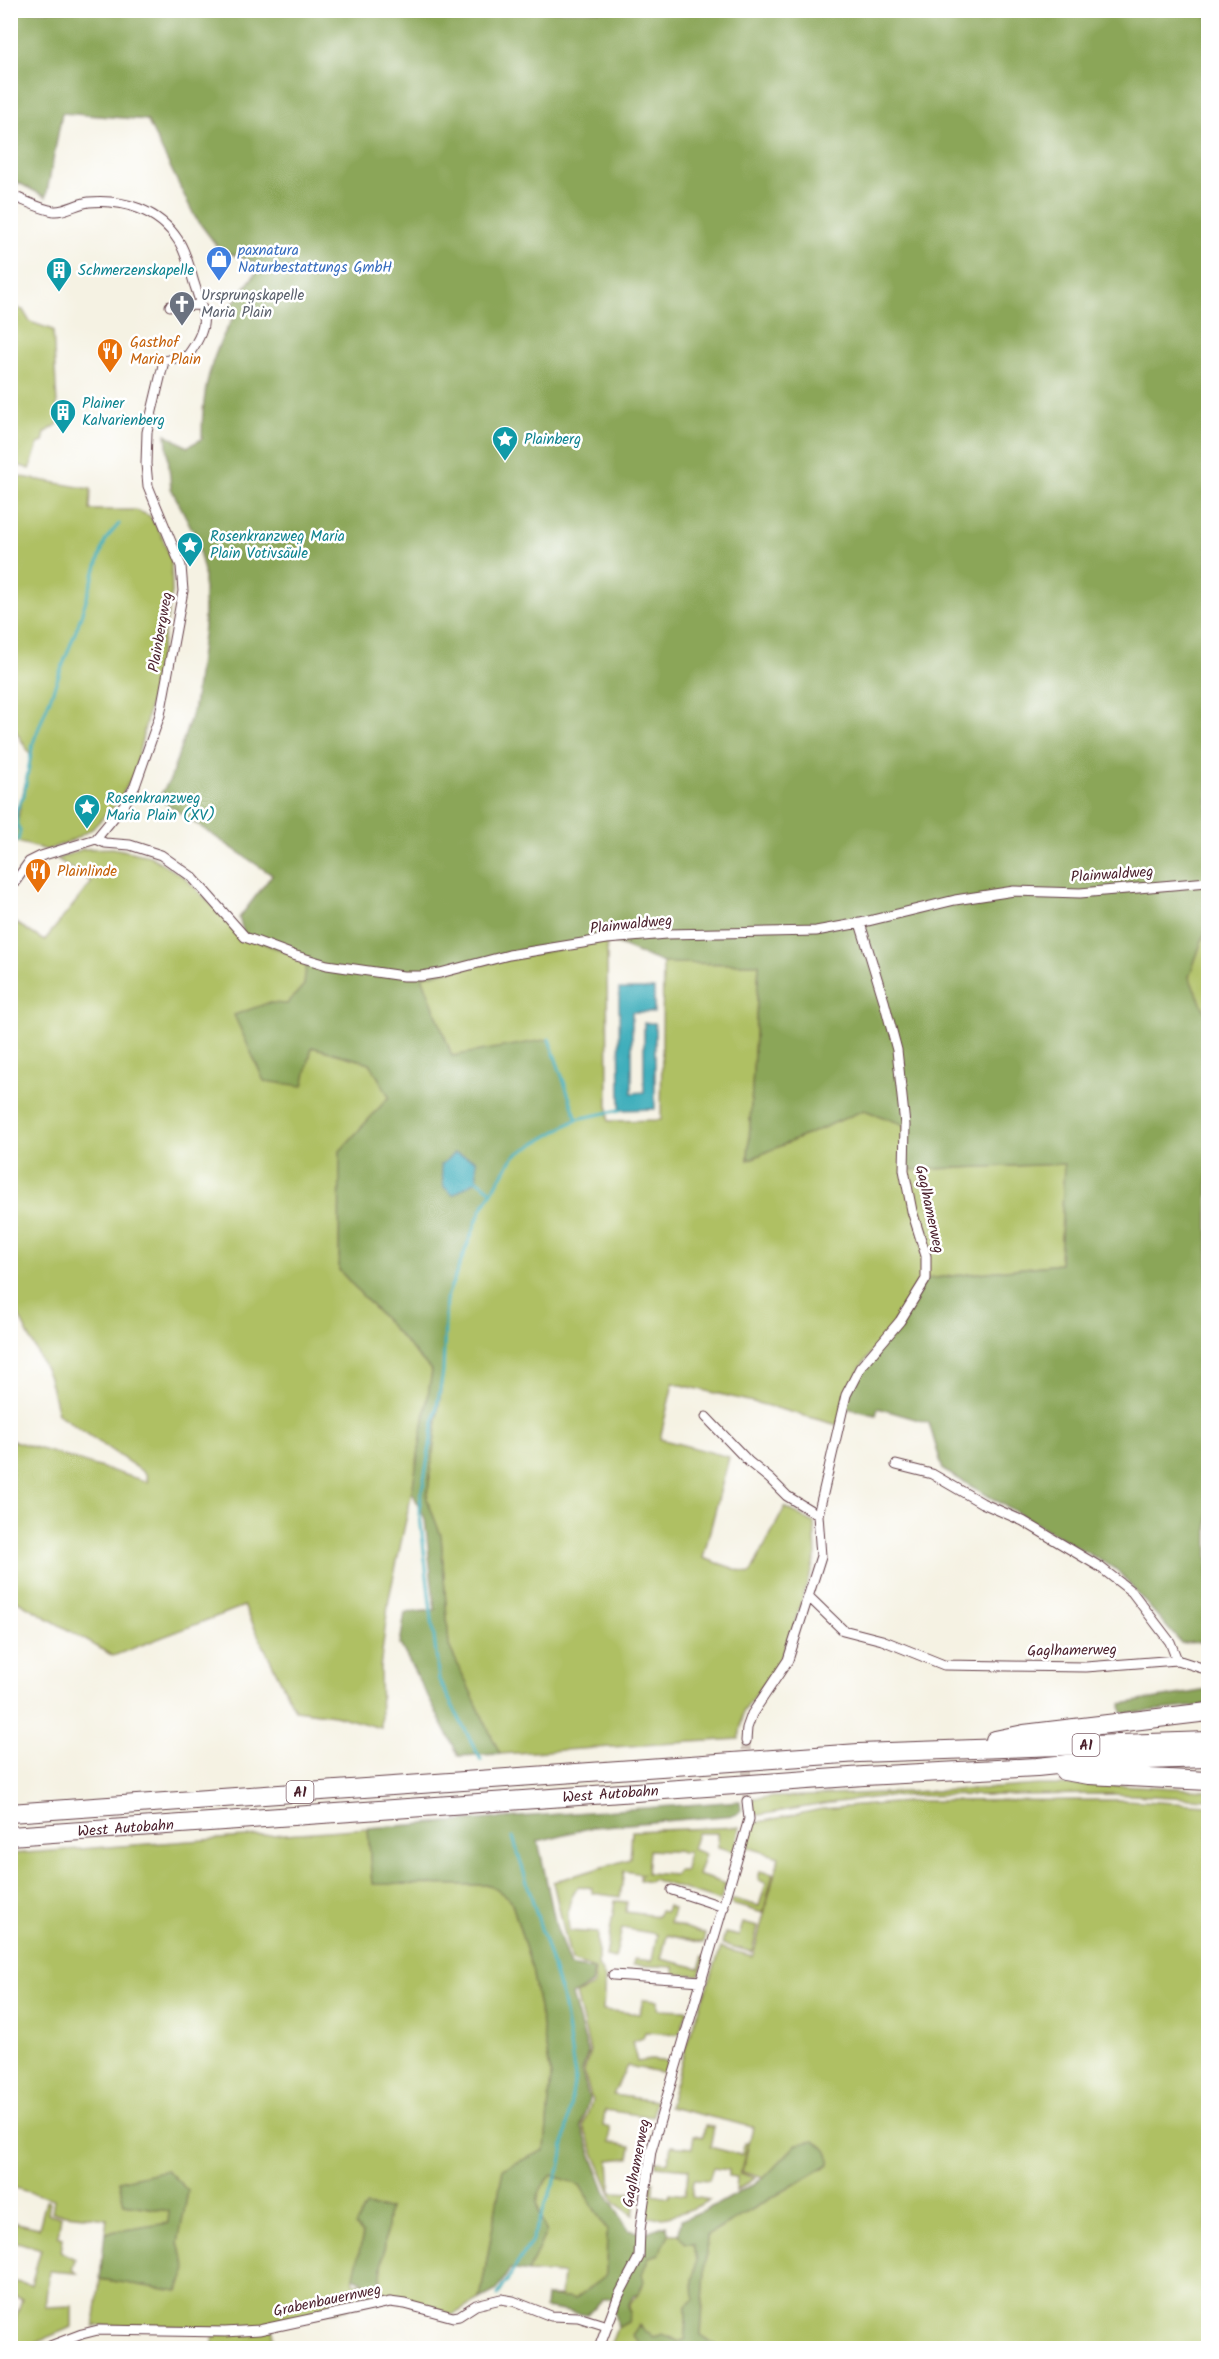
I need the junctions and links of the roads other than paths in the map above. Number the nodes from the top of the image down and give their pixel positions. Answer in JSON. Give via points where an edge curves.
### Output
{"nodes":[{"id":1,"x":10,"y":195,"type":"edge"},
{"id":2,"x":201,"y":305,"type":"junction"},
{"id":3,"x":170,"y":306,"type":"dead end"},
{"id":4,"x":96,"y":839,"type":"junction"},
{"id":5,"x":1209,"y":882,"type":"edge"},
{"id":6,"x":10,"y":889,"type":"edge"},
{"id":7,"x":860,"y":923,"type":"junction"},
{"id":8,"x":706,"y":1417,"type":"dead end"},
{"id":9,"x":896,"y":1465,"type":"dead end"},
{"id":10,"x":818,"y":1515,"type":"junction"},
{"id":11,"x":808,"y":1596,"type":"junction"},
{"id":12,"x":1177,"y":1660,"type":"junction"},
{"id":13,"x":1209,"y":1670,"type":"edge"},
{"id":14,"x":1209,"y":1712,"type":"edge"},
{"id":15,"x":746,"y":1741,"type":"tunnel mouth"},
{"id":16,"x":1209,"y":1741,"type":"edge"},
{"id":17,"x":964,"y":1748,"type":"junction"},
{"id":18,"x":1209,"y":1758,"type":"edge"},
{"id":19,"x":1037,"y":1767,"type":"junction"},
{"id":20,"x":1209,"y":1781,"type":"edge"},
{"id":21,"x":747,"y":1801,"type":"tunnel mouth"},
{"id":22,"x":10,"y":1813,"type":"edge"},
{"id":23,"x":10,"y":1836,"type":"edge"},
{"id":24,"x":672,"y":1890,"type":"dead end"},
{"id":25,"x":724,"y":1907,"type":"junction"},
{"id":26,"x":613,"y":1975,"type":"dead end"},
{"id":27,"x":702,"y":1981,"type":"junction"},
{"id":28,"x":608,"y":2326,"type":"junction"},
{"id":29,"x":45,"y":2349,"type":"edge"},
{"id":30,"x":598,"y":2349,"type":"edge"}],
"edges":[{"from":1,"to":2,"type":"street","name":"Plainbergweg","via":[[55,211],[99,201],[129,205],[152,215],[180,242]]},
{"from":2,"to":3,"type":"street"},
{"from":2,"to":4,"type":"street","name":"Plainbergweg","via":[[205,325],[197,343],[188,356],[164,361],[147,432],[148,486],[181,566],[183,591],[177,630],[160,715],[135,786]]},
{"from":4,"to":6,"type":"street","via":[[28,862]]},
{"from":4,"to":7,"type":"street","name":"Plainwaldweg","via":[[161,855],[192,877],[244,937],[327,965],[403,976],[440,973],[509,955],[607,939],[816,931]]},
{"from":5,"to":7,"type":"street","name":"Plainwaldweg","via":[[1080,893],[1014,891],[955,900]]},
{"from":7,"to":10,"type":"street","name":"Gaglhamerweg","via":[[897,1050],[905,1125],[904,1170],[926,1256],[926,1279],[900,1321],[860,1368],[846,1395]]},
{"from":8,"to":10,"type":"street","via":[[787,1496]]},
{"from":9,"to":12,"type":"street","via":[[932,1474],[1101,1567],[1132,1592],[1170,1642]]},
{"from":10,"to":11,"type":"street","name":"Gaglhamerweg","via":[[822,1556]]},
{"from":11,"to":12,"type":"street","name":"Gaglhamerweg","via":[[843,1630],[882,1640],[944,1665],[1086,1667]]},
{"from":11,"to":15,"type":"street","name":"Gaglhamerweg","via":[[788,1660],[752,1714]]},
{"from":12,"to":13,"type":"street","name":"Gaglhamerweg"},
{"from":14,"to":17,"type":"highway","via":[[1024,1734]]},
{"from":16,"to":17,"type":"highway","name":"West Autobahn","number":"A1"},
{"from":17,"to":22,"type":"highway","name":"West Autobahn","number":"A1"},
{"from":18,"to":19,"type":"highway","name":"West Autobahn","number":"A1"},
{"from":19,"to":20,"type":"highway","via":[[1089,1775]]},
{"from":19,"to":23,"type":"highway","name":"West Autobahn","number":"A1"},
{"from":21,"to":25,"type":"street","name":"Gaglhamerweg","via":[[748,1819]]},
{"from":24,"to":25,"type":"street"},
{"from":25,"to":27,"type":"street","name":"Gaglhamerweg"},
{"from":26,"to":27,"type":"street"},
{"from":27,"to":28,"type":"street","name":"Gaglhamerweg","via":[[649,2160],[639,2258]]},
{"from":28,"to":29,"type":"street","name":"Grabenbauernweg","via":[[578,2317],[551,2316],[501,2299],[476,2305],[453,2317],[390,2302],[259,2330],[98,2330]]},
{"from":28,"to":30,"type":"street","name":"Gaglhamerweg"}]}
